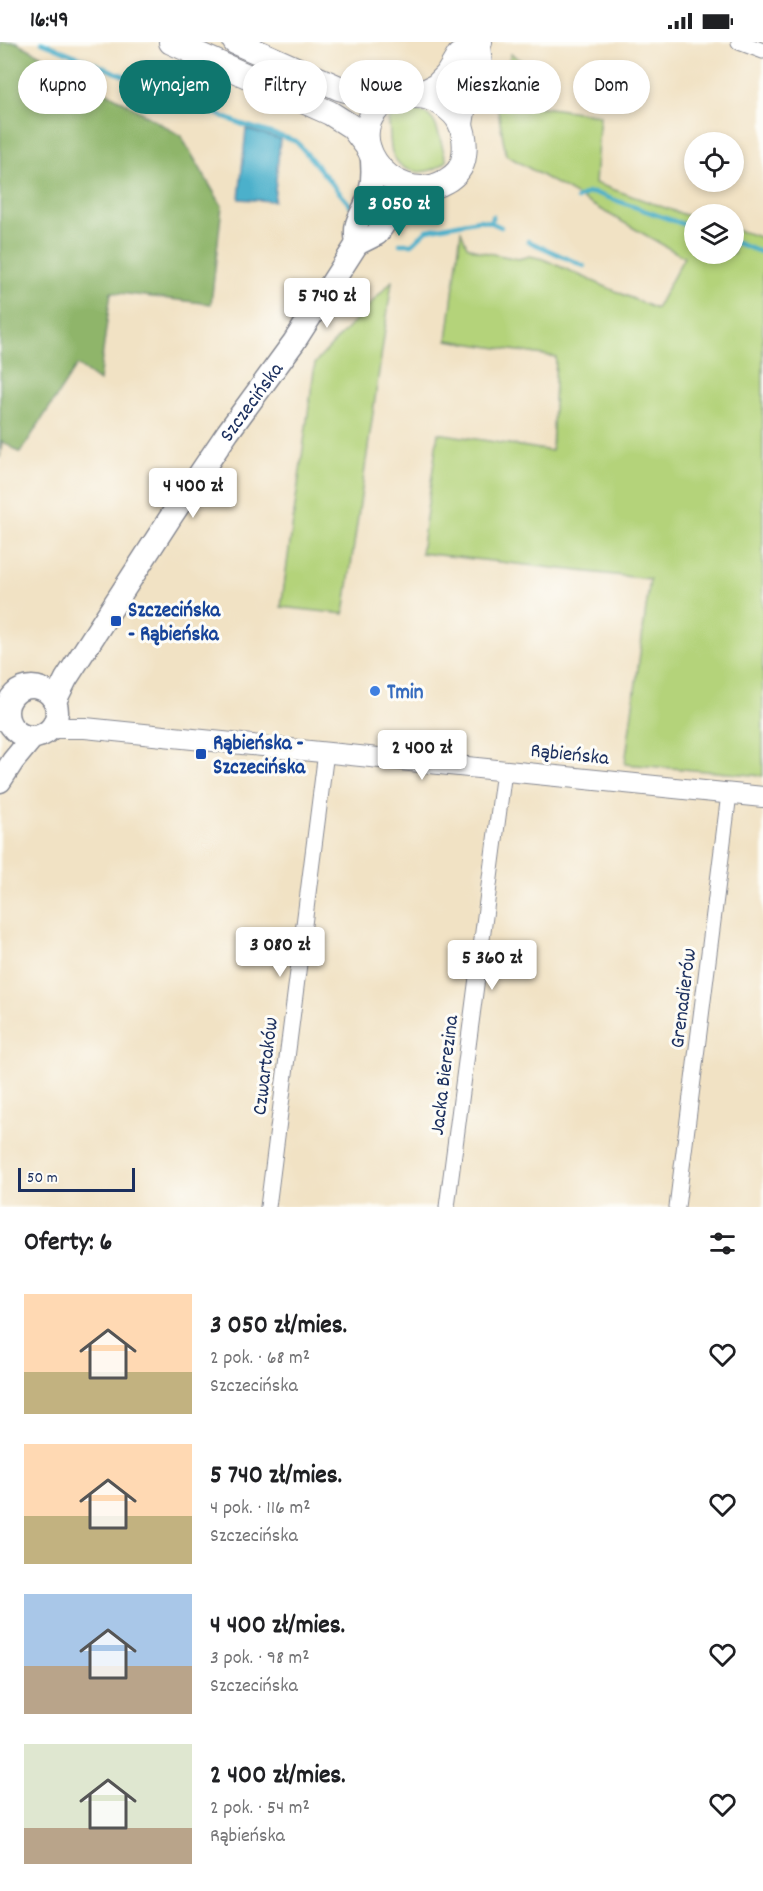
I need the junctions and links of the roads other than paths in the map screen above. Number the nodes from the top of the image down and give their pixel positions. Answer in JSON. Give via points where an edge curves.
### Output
{"nodes":[{"id":1,"x":171,"y":42,"type":"edge"},
{"id":2,"x":235,"y":42,"type":"edge"},
{"id":3,"x":739,"y":42,"type":"edge"},
{"id":4,"x":479,"y":44,"type":"edge"},
{"id":5,"x":763,"y":51,"type":"edge"},
{"id":6,"x":339,"y":88,"type":"edge"},
{"id":7,"x":424,"y":90,"type":"edge"},
{"id":8,"x":424,"y":101,"type":"edge"},
{"id":9,"x":372,"y":114,"type":"edge"},
{"id":10,"x":460,"y":124,"type":"junction"},
{"id":11,"x":370,"y":154,"type":"junction"},
{"id":12,"x":421,"y":188,"type":"junction"},
{"id":13,"x":357,"y":244,"type":"junction"},
{"id":14,"x":52,"y":709,"type":"junction"},
{"id":15,"x":11,"y":723,"type":"edge"},
{"id":16,"x":326,"y":752,"type":"junction"},
{"id":17,"x":504,"y":771,"type":"junction"},
{"id":18,"x":0,"y":781,"type":"edge"},
{"id":19,"x":729,"y":794,"type":"junction"},
{"id":20,"x":763,"y":797,"type":"edge"},
{"id":21,"x":268,"y":1207,"type":"edge"},
{"id":22,"x":447,"y":1207,"type":"edge"},
{"id":23,"x":677,"y":1207,"type":"edge"}],
"edges":[{"from":1,"to":11,"type":"main road","via":[[330,113],[352,128]]},
{"from":2,"to":6,"type":"main road"},
{"from":3,"to":5,"type":"street"},
{"from":4,"to":7,"type":"main road","via":[[459,55],[436,86]]},
{"from":4,"to":10,"type":"main road","via":[[480,65],[466,93]]},
{"from":8,"to":10,"type":"main road","via":[[445,107]]},
{"from":9,"to":11,"type":"main road","via":[[367,135]]},
{"from":10,"to":12,"type":"main road","via":[[464,144],[461,166],[441,184]]},
{"from":11,"to":12,"type":"main road","via":[[379,168],[399,183]]},
{"from":11,"to":13,"type":"main road","name":"Szczecińska","via":[[371,188],[356,223]]},
{"from":12,"to":13,"type":"main road","name":"Szczecińska","via":[[398,203],[373,238]]},
{"from":13,"to":14,"type":"main road","name":"Szczecińska","via":[[294,342],[172,515],[66,679]]},
{"from":14,"to":15,"type":"main road","name":"Szczecińska","via":[[40,737]]},
{"from":14,"to":15,"type":"main road","via":[[28,687],[14,695]]},
{"from":14,"to":16,"type":"street","name":"Rąbieńska","via":[[86,728]]},
{"from":15,"to":18,"type":"main road","via":[[13,760]]},
{"from":16,"to":17,"type":"street","name":"Rąbieńska"},
{"from":16,"to":21,"type":"street","name":"Czwartaków"},
{"from":17,"to":19,"type":"street","name":"Rąbieńska"},
{"from":17,"to":22,"type":"street","name":"Jacka Bierezina"},
{"from":19,"to":20,"type":"street","name":"Rąbieńska"},
{"from":19,"to":23,"type":"street","name":"Grenadierów"}]}
